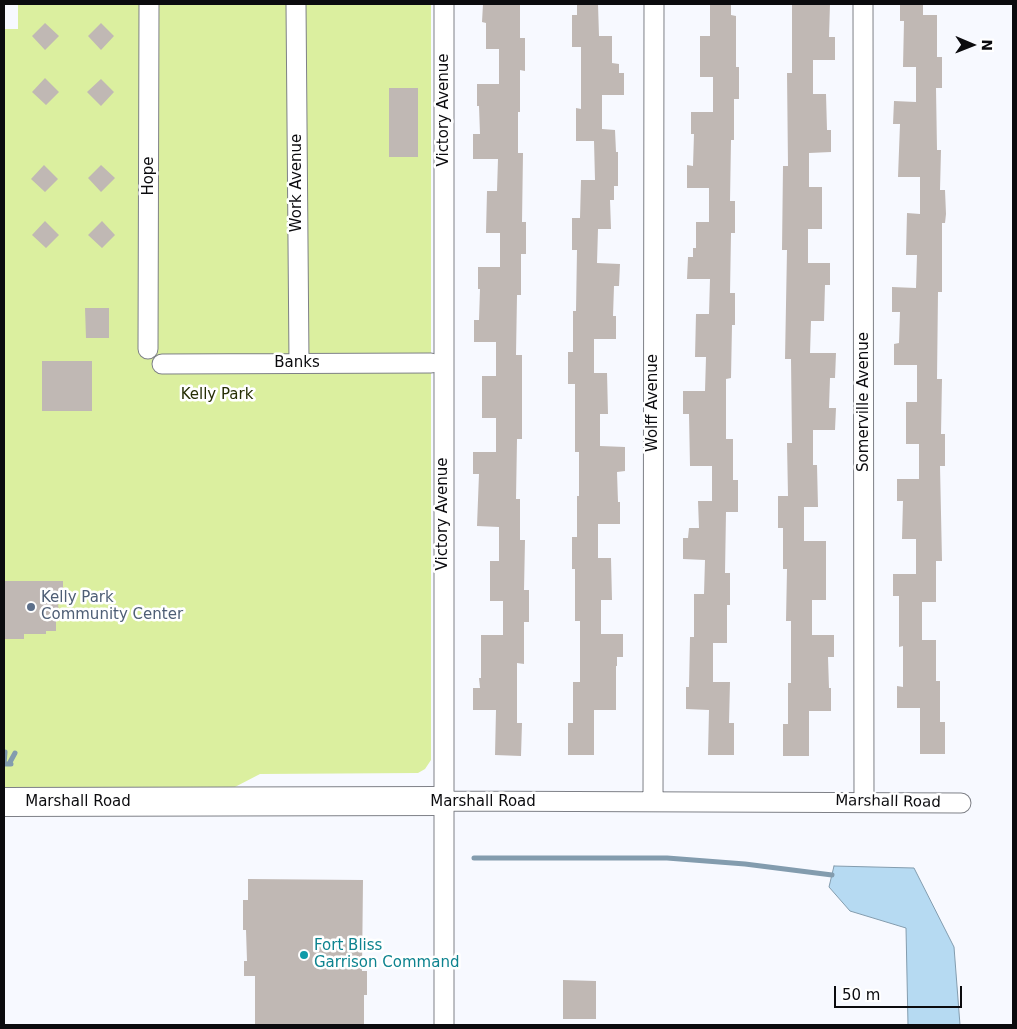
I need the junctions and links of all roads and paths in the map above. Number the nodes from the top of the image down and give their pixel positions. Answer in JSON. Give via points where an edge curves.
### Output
{"nodes":[{"id":1,"x":149,"y":4,"type":"edge"},
{"id":2,"x":296,"y":4,"type":"edge"},
{"id":3,"x":444,"y":4,"type":"edge"},
{"id":4,"x":654,"y":4,"type":"edge"},
{"id":5,"x":863,"y":4,"type":"edge"},
{"id":6,"x":148,"y":349,"type":"dead end"},
{"id":7,"x":299,"y":362,"type":"junction"},
{"id":8,"x":431,"y":362,"type":"dead end"},
{"id":9,"x":162,"y":364,"type":"dead end"},
{"id":10,"x":443,"y":801,"type":"junction"},
{"id":11,"x":864,"y":801,"type":"junction"},
{"id":12,"x":4,"y":802,"type":"edge"},
{"id":13,"x":653,"y":802,"type":"junction"},
{"id":14,"x":961,"y":803,"type":"dead end"},
{"id":15,"x":444,"y":1025,"type":"edge"}],
"edges":[{"from":1,"to":6,"type":"street","name":"Hope"},
{"from":2,"to":7,"type":"street","name":"Work Avenue"},
{"from":3,"to":10,"type":"street","name":"Victory Avenue"},
{"from":4,"to":13,"type":"street","name":"Wolff Avenue"},
{"from":5,"to":11,"type":"street","name":"Somerville Avenue"},
{"from":7,"to":8,"type":"street","name":"Banks"},
{"from":7,"to":9,"type":"street","name":"Banks"},
{"from":10,"to":12,"type":"street","name":"Marshall Road"},
{"from":10,"to":13,"type":"street","name":"Marshall Road"},
{"from":10,"to":15,"type":"street","name":"Victory Avenue"},
{"from":11,"to":13,"type":"street","name":"Marshall Road"},
{"from":11,"to":14,"type":"street","name":"Marshall Road"}]}
